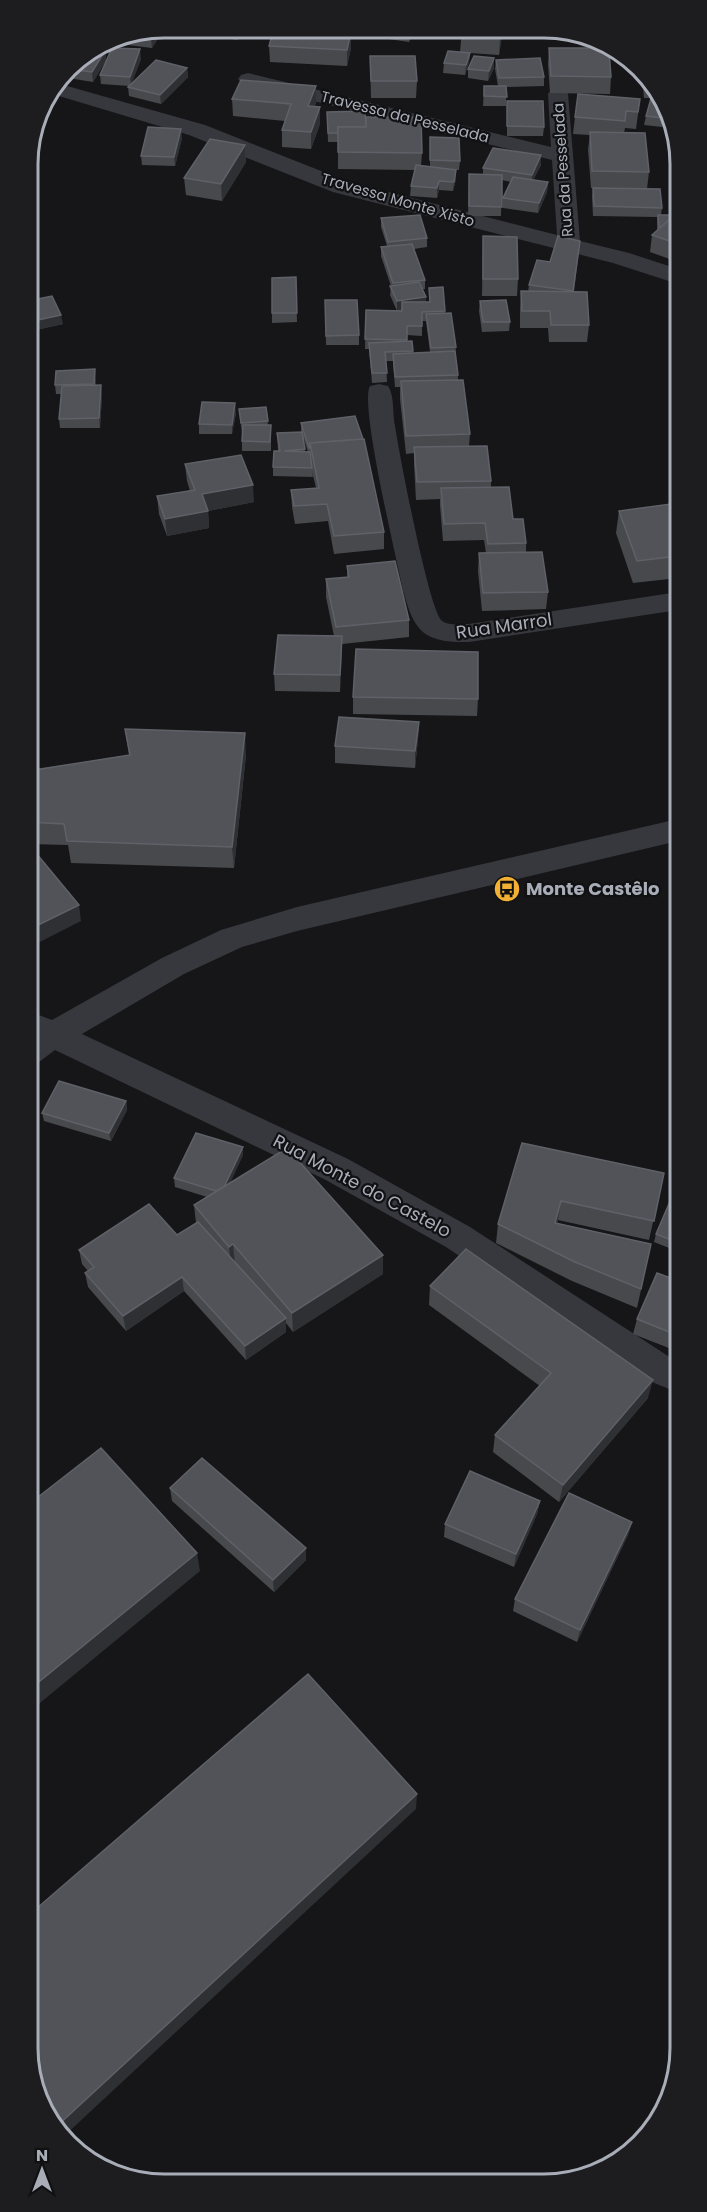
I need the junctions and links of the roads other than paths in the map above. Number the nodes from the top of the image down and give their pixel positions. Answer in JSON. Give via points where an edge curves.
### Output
{"nodes":[{"id":1,"x":248,"y":79,"type":"edge"},
{"id":2,"x":62,"y":90,"type":"edge"},
{"id":3,"x":558,"y":94,"type":"edge"},
{"id":4,"x":562,"y":156,"type":"junction"},
{"id":5,"x":569,"y":246,"type":"junction"},
{"id":6,"x":670,"y":275,"type":"edge"},
{"id":7,"x":380,"y":391,"type":"dead end"},
{"id":8,"x":670,"y":602,"type":"edge"},
{"id":9,"x":670,"y":832,"type":"edge"},
{"id":10,"x":38,"y":1036,"type":"edge"},
{"id":11,"x":38,"y":1037,"type":"edge"},
{"id":12,"x":669,"y":1373,"type":"edge"}],
"edges":[{"from":1,"to":4,"type":"street","name":"Travessa da Pesselada"},
{"from":2,"to":5,"type":"street","name":"Travessa Monte Xisto","via":[[197,130],[341,187]]},
{"from":3,"to":4,"type":"street","name":"Rua da Pesselada"},
{"from":4,"to":5,"type":"street","name":"Rua da Pesselada"},
{"from":5,"to":6,"type":"street","name":"Travessa Monte Xisto"},
{"from":7,"to":8,"type":"street","name":"Rua Marrol","via":[[382,425],[414,579],[423,616],[431,629],[445,634],[469,633]]},
{"from":9,"to":10,"type":"street","via":[[297,919],[232,938]]},
{"from":11,"to":12,"type":"street","name":"Rua Monte do Castelo","via":[[346,1174],[458,1236]]}]}
